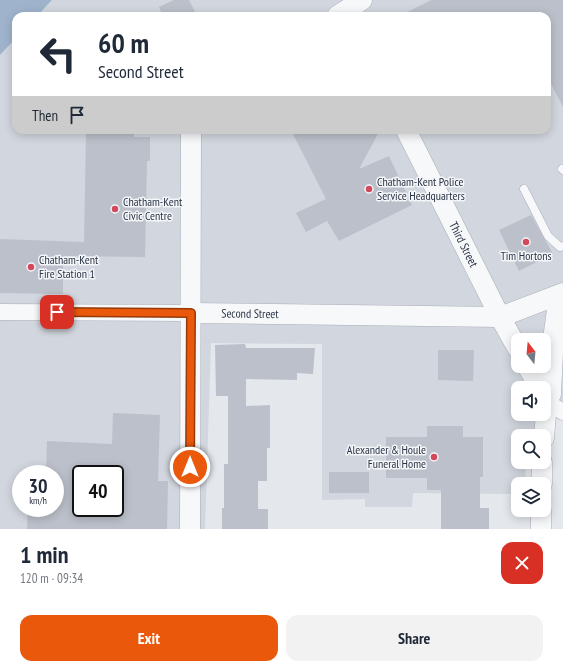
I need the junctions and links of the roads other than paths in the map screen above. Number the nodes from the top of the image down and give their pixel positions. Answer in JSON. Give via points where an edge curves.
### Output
{"nodes":[{"id":1,"x":362,"y":0,"type":"edge"},
{"id":2,"x":342,"y":11,"type":"edge"},
{"id":3,"x":191,"y":134,"type":"edge"},
{"id":4,"x":408,"y":134,"type":"edge"},
{"id":5,"x":524,"y":189,"type":"dead end"},
{"id":6,"x":563,"y":246,"type":"edge"},
{"id":7,"x":561,"y":294,"type":"edge"},
{"id":8,"x":0,"y":312,"type":"edge"},
{"id":9,"x":191,"y":313,"type":"junction"},
{"id":10,"x":500,"y":317,"type":"junction"},
{"id":11,"x":511,"y":337,"type":"edge"},
{"id":12,"x":551,"y":394,"type":"edge"},
{"id":13,"x":541,"y":517,"type":"edge"},
{"id":14,"x":190,"y":529,"type":"edge"},
{"id":15,"x":541,"y":529,"type":"edge"}],
"edges":[{"from":1,"to":2,"type":"street"},
{"from":3,"to":9,"type":"street"},
{"from":4,"to":10,"type":"street","name":"Third Street"},
{"from":5,"to":6,"type":"lane","via":[[548,236],[560,247]]},
{"from":7,"to":10,"type":"street"},
{"from":7,"to":12,"type":"street","via":[[554,332]]},
{"from":8,"to":9,"type":"street","name":"Second Street"},
{"from":9,"to":10,"type":"street","name":"Second Street"},
{"from":9,"to":14,"type":"street"},
{"from":10,"to":11,"type":"street","name":"Third Street"},
{"from":13,"to":15,"type":"street"}]}
